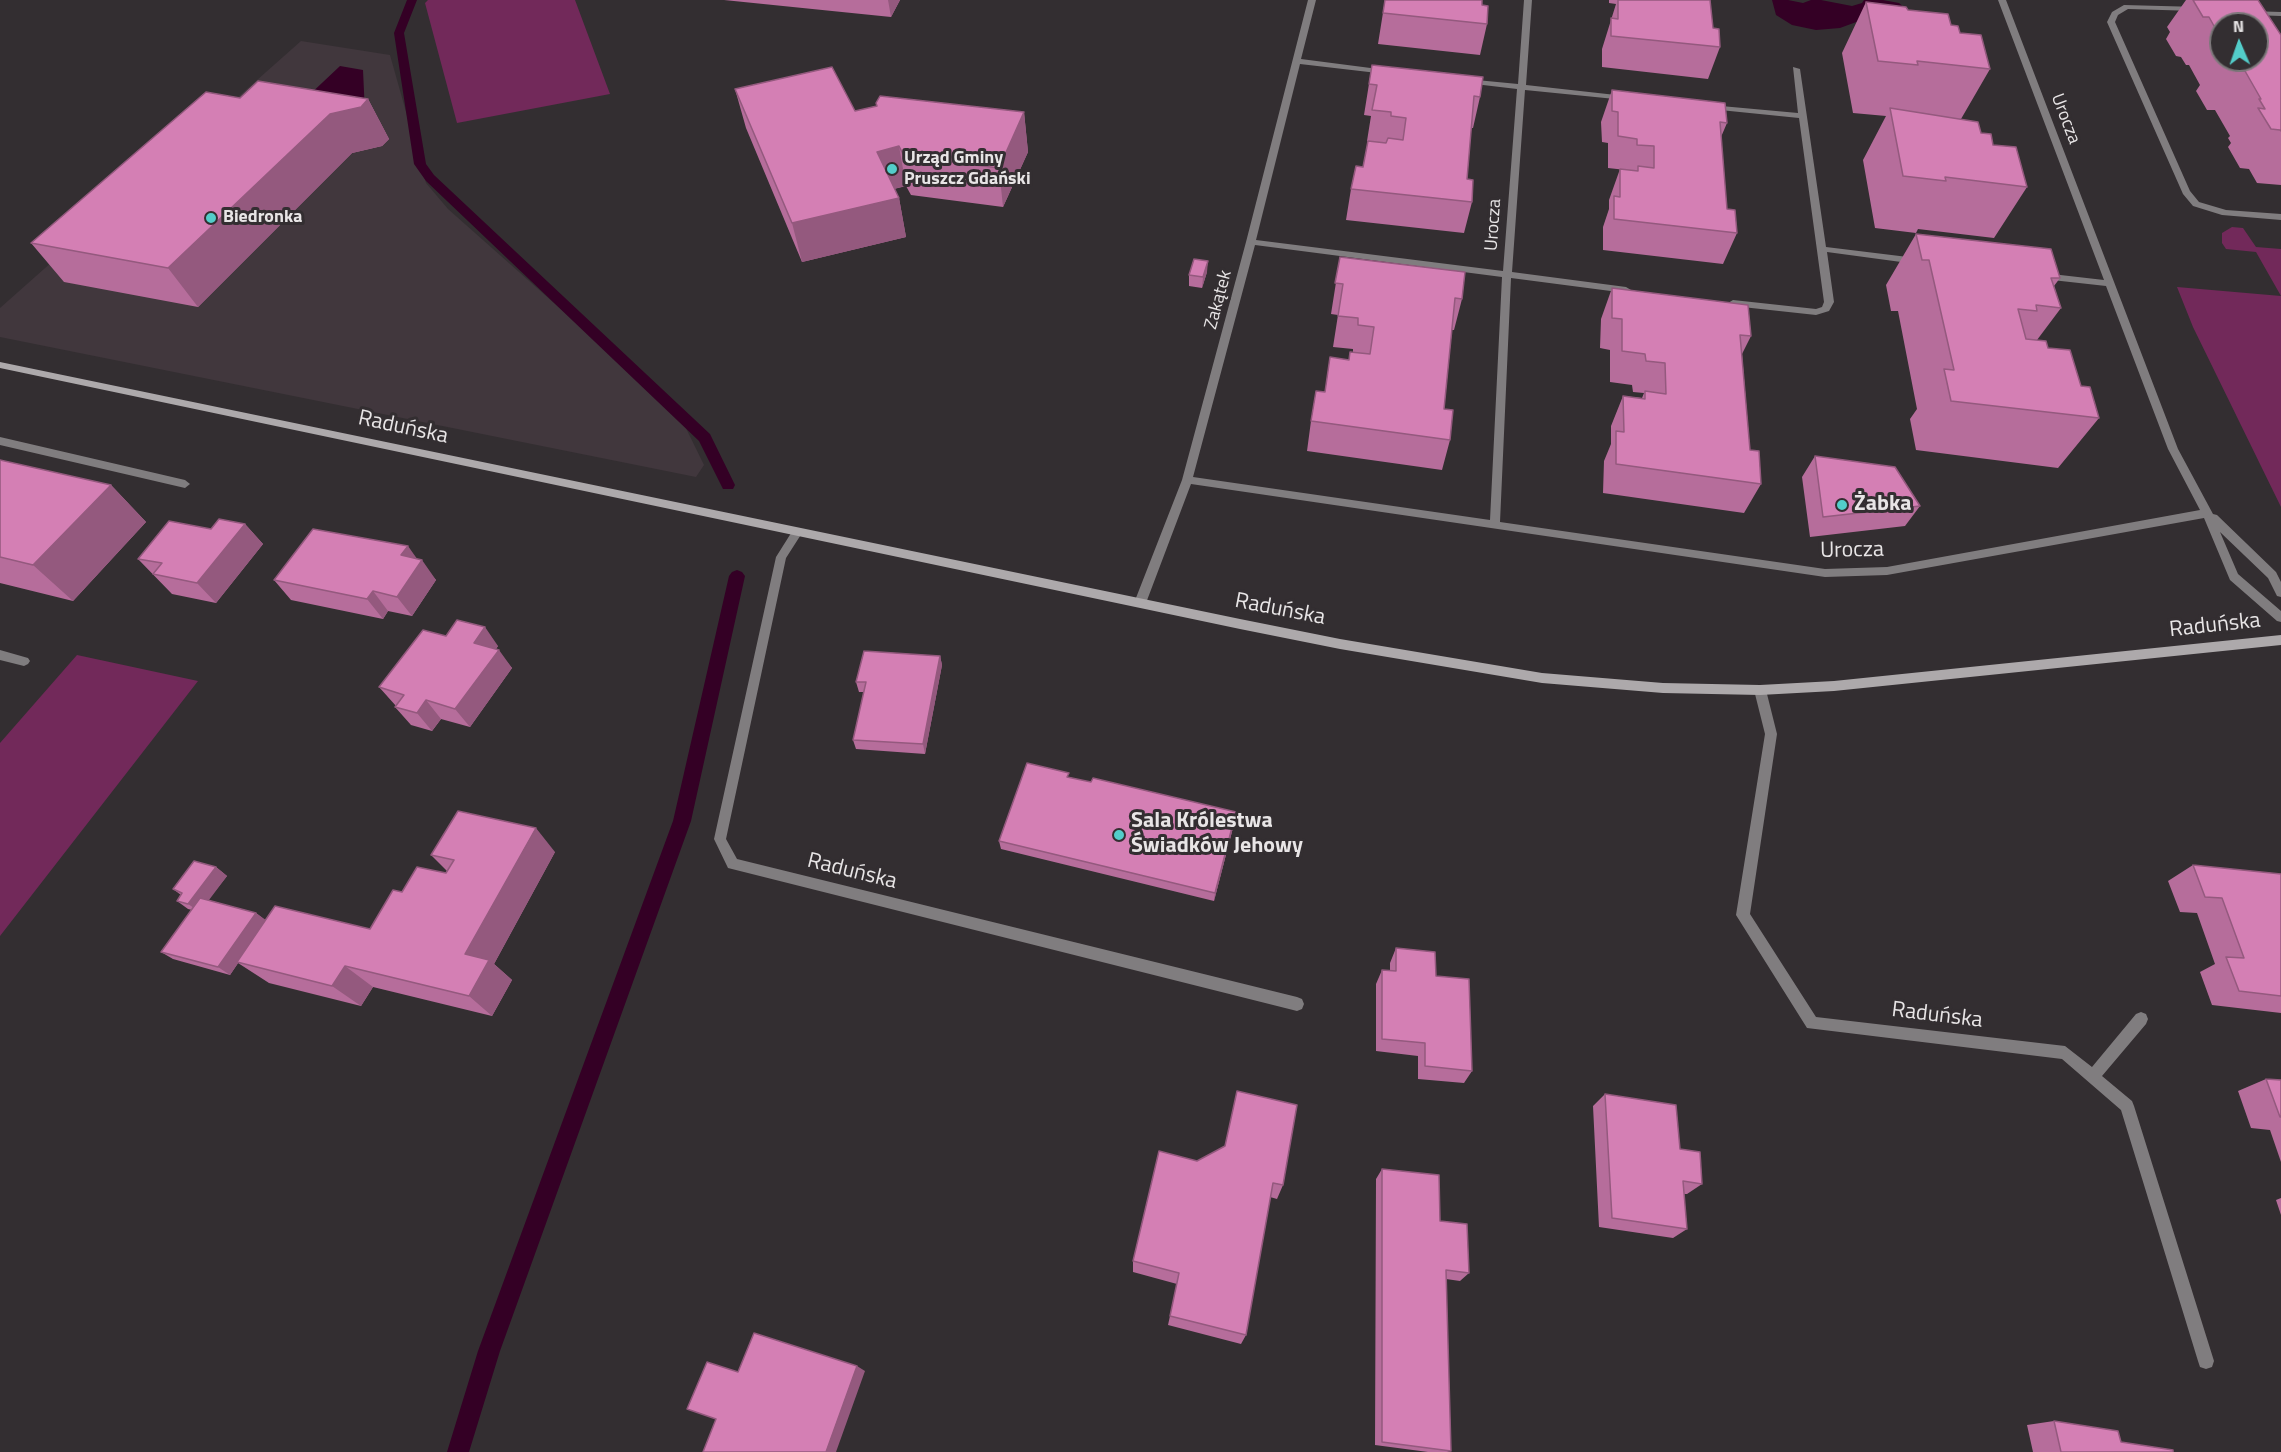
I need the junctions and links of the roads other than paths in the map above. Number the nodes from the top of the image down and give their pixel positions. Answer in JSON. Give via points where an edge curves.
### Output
{"nodes":[{"id":1,"x":1311,"y":0,"type":"edge"},
{"id":2,"x":1528,"y":0,"type":"edge"},
{"id":3,"x":2002,"y":0,"type":"edge"},
{"id":4,"x":2211,"y":10,"type":"edge"},
{"id":5,"x":1298,"y":62,"type":"junction"},
{"id":6,"x":1796,"y":69,"type":"dead end"},
{"id":7,"x":1395,"y":73,"type":"edge"},
{"id":8,"x":1452,"y":79,"type":"edge"},
{"id":9,"x":1521,"y":87,"type":"junction"},
{"id":10,"x":1638,"y":99,"type":"edge"},
{"id":11,"x":1697,"y":105,"type":"edge"},
{"id":12,"x":1802,"y":116,"type":"junction"},
{"id":13,"x":2281,"y":217,"type":"edge"},
{"id":14,"x":1251,"y":242,"type":"junction"},
{"id":15,"x":1822,"y":249,"type":"junction"},
{"id":16,"x":1927,"y":262,"type":"edge"},
{"id":17,"x":2031,"y":274,"type":"edge"},
{"id":18,"x":1507,"y":275,"type":"junction"},
{"id":19,"x":2111,"y":284,"type":"junction"},
{"id":20,"x":1633,"y":291,"type":"edge"},
{"id":21,"x":1728,"y":303,"type":"edge"},
{"id":22,"x":0,"y":365,"type":"edge"},
{"id":23,"x":0,"y":441,"type":"edge"},
{"id":24,"x":1187,"y":480,"type":"junction"},
{"id":25,"x":184,"y":484,"type":"dead end"},
{"id":26,"x":2207,"y":513,"type":"junction"},
{"id":27,"x":1496,"y":524,"type":"junction"},
{"id":28,"x":797,"y":533,"type":"junction"},
{"id":29,"x":2281,"y":593,"type":"edge"},
{"id":30,"x":1140,"y":603,"type":"junction"},
{"id":31,"x":2281,"y":618,"type":"edge"},
{"id":32,"x":2281,"y":639,"type":"edge"},
{"id":33,"x":0,"y":655,"type":"edge"},
{"id":34,"x":24,"y":661,"type":"dead end"},
{"id":35,"x":1760,"y":690,"type":"junction"},
{"id":36,"x":1298,"y":1004,"type":"dead end"},
{"id":37,"x":2140,"y":1019,"type":"dead end"},
{"id":38,"x":2092,"y":1077,"type":"junction"},
{"id":39,"x":2206,"y":1361,"type":"dead end"}],
"edges":[{"from":1,"to":5,"type":"street","name":"Zakątek"},
{"from":2,"to":9,"type":"street","name":"Urocza"},
{"from":3,"to":19,"type":"street","name":"Urocza"},
{"from":4,"to":13,"type":"street","via":[[2127,7],[2115,14],[2111,22],[2186,192],[2196,204],[2225,213]]},
{"from":5,"to":7,"type":"street"},
{"from":5,"to":14,"type":"street","name":"Zakątek"},
{"from":6,"to":12,"type":"street"},
{"from":8,"to":9,"type":"street"},
{"from":9,"to":10,"type":"street"},
{"from":9,"to":18,"type":"street","name":"Urocza"},
{"from":11,"to":12,"type":"street"},
{"from":12,"to":15,"type":"street"},
{"from":14,"to":18,"type":"street"},
{"from":14,"to":24,"type":"street","name":"Zakątek"},
{"from":15,"to":16,"type":"street"},
{"from":15,"to":21,"type":"street","via":[[1829,302],[1826,309],[1816,312]]},
{"from":17,"to":19,"type":"street"},
{"from":18,"to":20,"type":"street"},
{"from":18,"to":27,"type":"street","name":"Urocza"},
{"from":19,"to":26,"type":"street","name":"Urocza","via":[[2173,449]]},
{"from":22,"to":28,"type":"street","name":"Raduńska"},
{"from":23,"to":25,"type":"street"},
{"from":24,"to":27,"type":"street","name":"Urocza"},
{"from":24,"to":30,"type":"street","name":"Zakątek"},
{"from":26,"to":27,"type":"street","name":"Urocza","via":[[1887,571],[1857,573],[1825,573]]},
{"from":26,"to":29,"type":"street","name":"Urocza","via":[[2272,575]]},
{"from":26,"to":31,"type":"street","name":"Urocza","via":[[2234,576]]},
{"from":28,"to":30,"type":"street","name":"Raduńska"},
{"from":28,"to":36,"type":"street","name":"Raduńska","via":[[781,557],[720,839],[733,864]]},
{"from":30,"to":35,"type":"street","name":"Raduńska","via":[[1340,644],[1542,678],[1663,688]]},
{"from":32,"to":35,"type":"street","name":"Raduńska"},
{"from":33,"to":34,"type":"street"},
{"from":35,"to":38,"type":"street","name":"Raduńska","via":[[1771,735],[1743,915],[1812,1023],[2065,1053]]},
{"from":37,"to":38,"type":"street"},
{"from":38,"to":39,"type":"street","name":"Raduńska","via":[[2127,1106]]}]}
